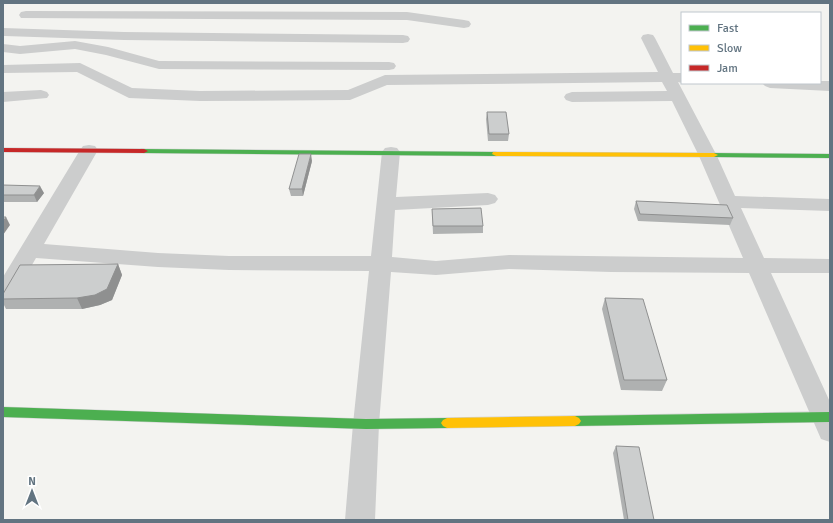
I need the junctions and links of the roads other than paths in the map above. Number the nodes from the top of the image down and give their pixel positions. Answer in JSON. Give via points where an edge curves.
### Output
{"nodes":[{"id":1,"x":40,"y":3,"type":"edge"},
{"id":2,"x":407,"y":10,"type":"edge"},
{"id":3,"x":26,"y":15,"type":"junction"},
{"id":4,"x":464,"y":24,"type":"dead end"},
{"id":5,"x":4,"y":33,"type":"edge"},
{"id":6,"x":648,"y":38,"type":"dead end"},
{"id":7,"x":403,"y":39,"type":"junction"},
{"id":8,"x":3,"y":48,"type":"edge"},
{"id":9,"x":3,"y":69,"type":"edge"},
{"id":10,"x":387,"y":73,"type":"junction"},
{"id":11,"x":675,"y":78,"type":"edge"},
{"id":12,"x":790,"y":84,"type":"edge"},
{"id":13,"x":830,"y":86,"type":"edge"},
{"id":14,"x":41,"y":95,"type":"dead end"},
{"id":15,"x":678,"y":96,"type":"junction"},
{"id":16,"x":3,"y":97,"type":"edge"},
{"id":17,"x":572,"y":97,"type":"dead end"},
{"id":18,"x":3,"y":150,"type":"edge"},
{"id":19,"x":90,"y":150,"type":"junction"},
{"id":20,"x":391,"y":152,"type":"junction"},
{"id":21,"x":708,"y":156,"type":"junction"},
{"id":22,"x":830,"y":156,"type":"edge"},
{"id":23,"x":488,"y":199,"type":"dead end"},
{"id":24,"x":729,"y":202,"type":"junction"},
{"id":25,"x":387,"y":204,"type":"junction"},
{"id":26,"x":830,"y":205,"type":"edge"},
{"id":27,"x":30,"y":250,"type":"junction"},
{"id":28,"x":381,"y":264,"type":"junction"},
{"id":29,"x":756,"y":264,"type":"junction"},
{"id":30,"x":830,"y":266,"type":"edge"},
{"id":31,"x":3,"y":295,"type":"edge"},
{"id":32,"x":3,"y":412,"type":"edge"},
{"id":33,"x":828,"y":421,"type":"edge"},
{"id":34,"x":366,"y":424,"type":"junction"},
{"id":35,"x":360,"y":520,"type":"edge"}],
"edges":[{"from":1,"to":3,"type":"street"},
{"from":2,"to":3,"type":"street"},
{"from":2,"to":4,"type":"street"},
{"from":2,"to":7,"type":"street"},
{"from":3,"to":5,"type":"street"},
{"from":5,"to":7,"type":"street"},
{"from":6,"to":11,"type":"street"},
{"from":7,"to":10,"type":"street"},
{"from":8,"to":10,"type":"street","via":[[20,50],[75,45],[160,65]]},
{"from":9,"to":10,"type":"street","via":[[80,67],[129,93],[200,96],[350,95]]},
{"from":10,"to":11,"type":"street"},
{"from":11,"to":15,"type":"street"},
{"from":12,"to":13,"type":"street"},
{"from":14,"to":16,"type":"street"},
{"from":15,"to":17,"type":"street"},
{"from":15,"to":21,"type":"street"},
{"from":18,"to":19,"type":"street"},
{"from":19,"to":20,"type":"street"},
{"from":19,"to":27,"type":"street"},
{"from":20,"to":21,"type":"street"},
{"from":20,"to":25,"type":"street"},
{"from":21,"to":22,"type":"street"},
{"from":21,"to":24,"type":"street"},
{"from":23,"to":25,"type":"street"},
{"from":24,"to":26,"type":"street"},
{"from":24,"to":29,"type":"street"},
{"from":25,"to":28,"type":"street"},
{"from":27,"to":28,"type":"street","via":[[205,262]]},
{"from":27,"to":31,"type":"street"},
{"from":28,"to":29,"type":"street","via":[[436,268],[509,262],[611,265]]},
{"from":28,"to":34,"type":"street"},
{"from":29,"to":30,"type":"street"},
{"from":29,"to":33,"type":"street"},
{"from":32,"to":34,"type":"street"},
{"from":33,"to":34,"type":"street"},
{"from":34,"to":35,"type":"street"}]}
